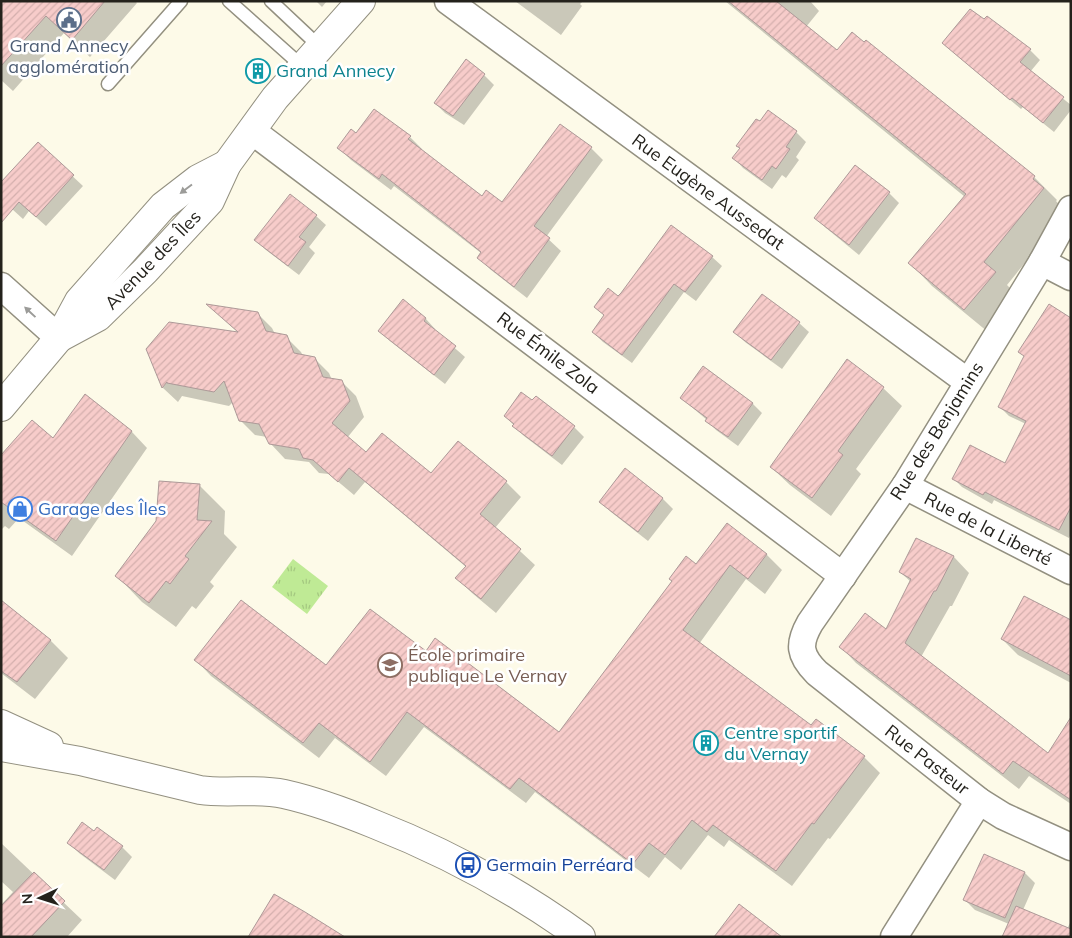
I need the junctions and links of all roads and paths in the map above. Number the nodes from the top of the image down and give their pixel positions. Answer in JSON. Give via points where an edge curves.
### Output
{"nodes":[{"id":1,"x":181,"y":1,"type":"edge"},
{"id":2,"x":229,"y":1,"type":"edge"},
{"id":3,"x":271,"y":1,"type":"edge"},
{"id":4,"x":361,"y":1,"type":"edge"},
{"id":5,"x":448,"y":1,"type":"edge"},
{"id":6,"x":311,"y":57,"type":"junction"},
{"id":7,"x":108,"y":84,"type":"dead end"},
{"id":8,"x":252,"y":131,"type":"junction"},
{"id":9,"x":1071,"y":209,"type":"edge"},
{"id":10,"x":1042,"y":262,"type":"junction"},
{"id":11,"x":1071,"y":277,"type":"edge"},
{"id":12,"x":1,"y":286,"type":"edge"},
{"id":13,"x":59,"y":338,"type":"junction"},
{"id":14,"x":968,"y":382,"type":"junction"},
{"id":15,"x":1,"y":407,"type":"edge"},
{"id":16,"x":905,"y":486,"type":"junction"},
{"id":17,"x":1071,"y":571,"type":"edge"},
{"id":18,"x":843,"y":576,"type":"junction"},
{"id":19,"x":802,"y":650,"type":"joint"},
{"id":20,"x":1,"y":724,"type":"edge"},
{"id":21,"x":1,"y":747,"type":"edge"},
{"id":22,"x":80,"y":761,"type":"junction"},
{"id":23,"x":979,"y":801,"type":"junction"},
{"id":24,"x":1071,"y":847,"type":"edge"},
{"id":25,"x":581,"y":937,"type":"edge"},
{"id":26,"x":894,"y":937,"type":"edge"}],
"edges":[{"from":1,"to":7,"type":"lane"},
{"from":2,"to":6,"type":"lane"},
{"from":3,"to":6,"type":"lane"},
{"from":4,"to":6,"type":"main road","name":"Avenue des Îles"},
{"from":5,"to":14,"type":"street","name":"Rue Eugène Aussedat"},
{"from":6,"to":8,"type":"main road","name":"Avenue des Îles","via":[[275,98]]},
{"from":8,"to":13,"type":"main road","name":"Avenue des Îles","via":[[227,164],[198,180],[163,206],[80,301]]},
{"from":8,"to":18,"type":"street","name":"Rue Émile Zola"},
{"from":9,"to":10,"type":"street","name":"Rue des Benjamins"},
{"from":10,"to":11,"type":"street"},
{"from":10,"to":14,"type":"street","name":"Rue des Benjamins"},
{"from":13,"to":12,"type":"street","one_way":true},
{"from":13,"to":15,"type":"main road","name":"Avenue des Îles"},
{"from":14,"to":16,"type":"street","name":"Rue des Benjamins"},
{"from":16,"to":17,"type":"street","name":"Rue de la Liberté"},
{"from":16,"to":18,"type":"street","name":"Rue des Benjamins"},
{"from":18,"to":19,"type":"street","name":"Rue des Benjamins","via":[[804,633]]},
{"from":19,"to":23,"type":"street","name":"Rue Pasteur","via":[[817,673]]},
{"from":20,"to":22,"type":"main road"},
{"from":21,"to":22,"type":"main road"},
{"from":22,"to":25,"type":"main road","via":[[200,790],[284,794],[351,815],[468,865],[512,890]]},
{"from":23,"to":24,"type":"street","name":"Rue Pasteur","via":[[1003,816]]},
{"from":23,"to":26,"type":"street"}]}
